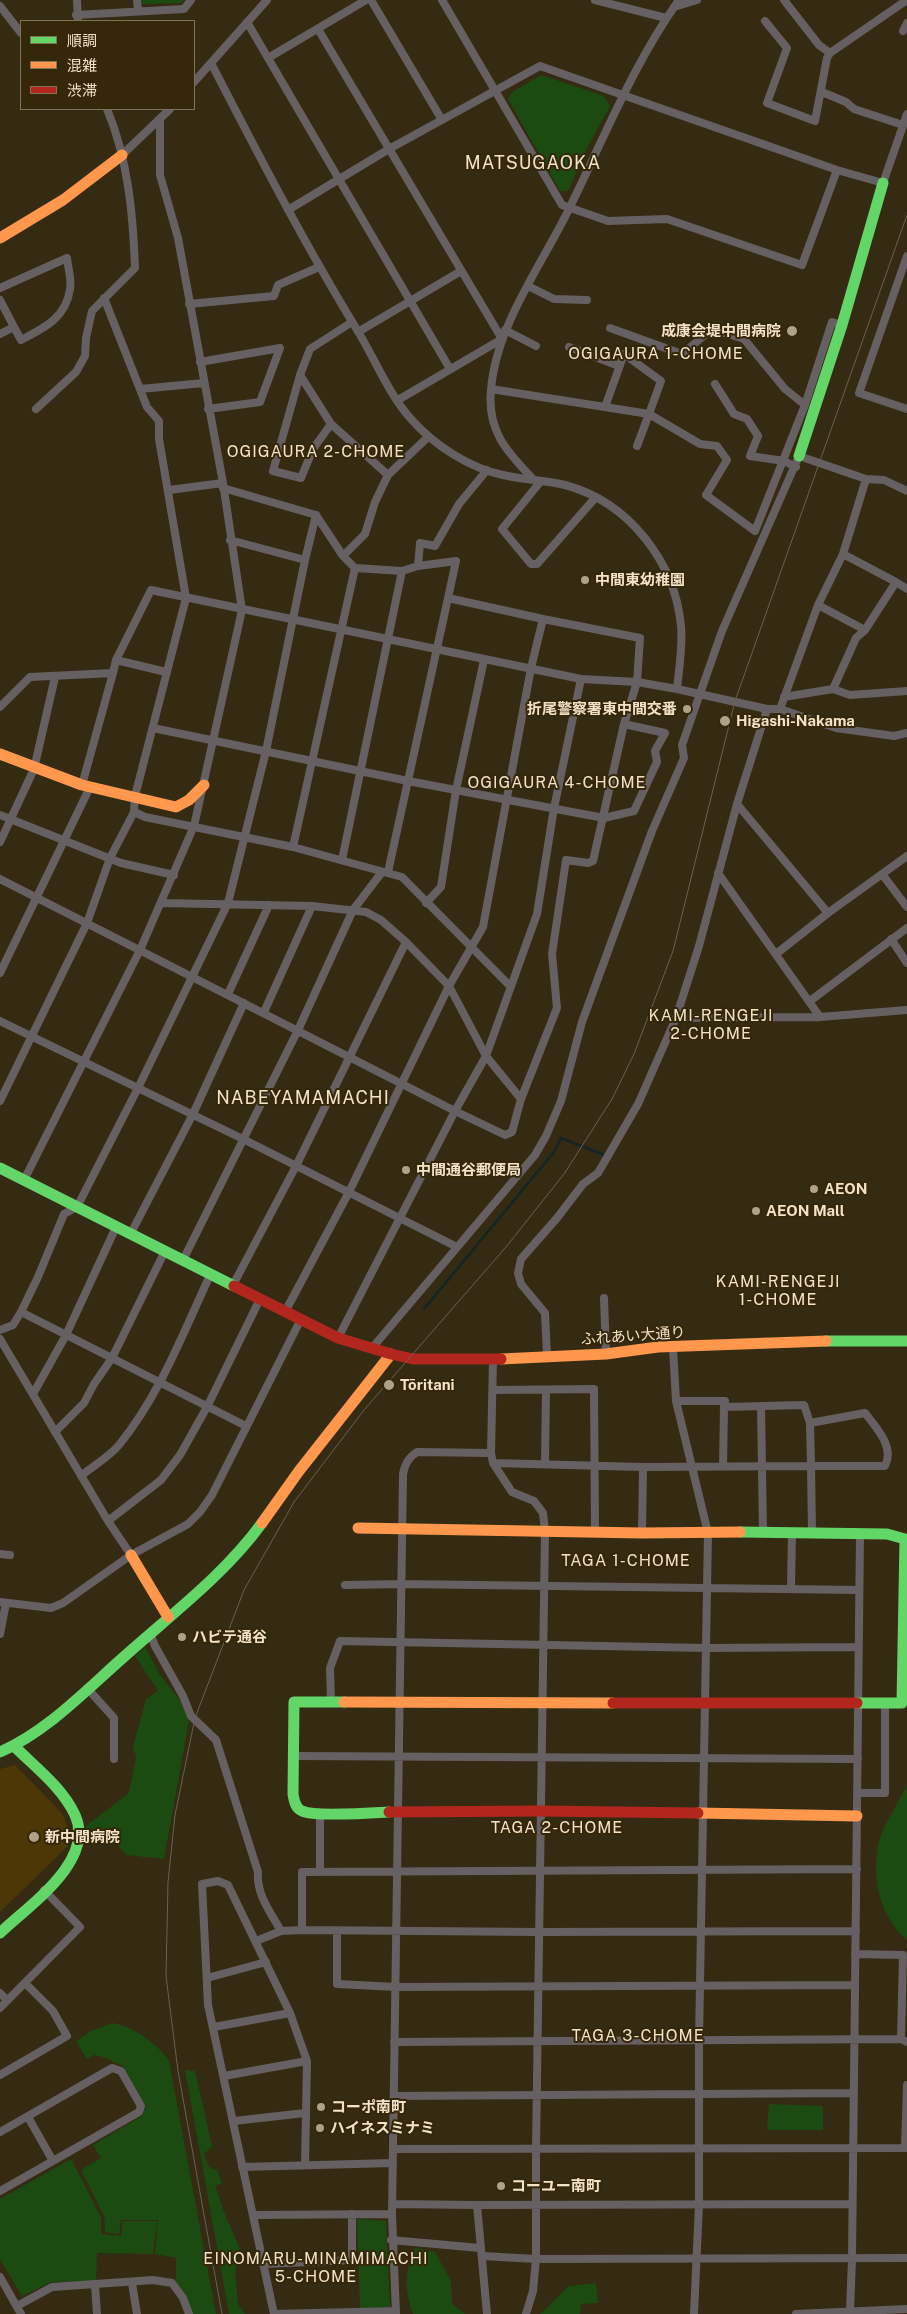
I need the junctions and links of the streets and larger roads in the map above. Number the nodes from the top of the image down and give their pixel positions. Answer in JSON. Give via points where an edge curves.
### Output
{"nodes":[{"id":1,"x":77,"y":0,"type":"edge"},
{"id":2,"x":137,"y":0,"type":"edge"},
{"id":3,"x":191,"y":0,"type":"edge"},
{"id":4,"x":267,"y":0,"type":"edge"},
{"id":5,"x":366,"y":0,"type":"edge"},
{"id":6,"x":371,"y":0,"type":"edge"},
{"id":7,"x":442,"y":0,"type":"edge"},
{"id":8,"x":595,"y":0,"type":"edge"},
{"id":9,"x":679,"y":0,"type":"edge"},
{"id":10,"x":697,"y":0,"type":"edge"},
{"id":11,"x":784,"y":0,"type":"edge"},
{"id":12,"x":907,"y":0,"type":"edge"},
{"id":13,"x":0,"y":6,"type":"edge"},
{"id":14,"x":674,"y":7,"type":"junction"},
{"id":15,"x":138,"y":10,"type":"junction"},
{"id":16,"x":77,"y":18,"type":"edge"},
{"id":17,"x":666,"y":18,"type":"junction"},
{"id":18,"x":765,"y":21,"type":"dead end"},
{"id":19,"x":247,"y":22,"type":"junction"},
{"id":20,"x":318,"y":29,"type":"junction"},
{"id":21,"x":20,"y":32,"type":"edge"},
{"id":22,"x":830,"y":53,"type":"junction"},
{"id":23,"x":268,"y":58,"type":"junction"},
{"id":24,"x":211,"y":63,"type":"junction"},
{"id":25,"x":195,"y":71,"type":"edge"},
{"id":26,"x":203,"y":72,"type":"junction"},
{"id":27,"x":195,"y":81,"type":"edge"},
{"id":28,"x":496,"y":92,"type":"junction"},
{"id":29,"x":822,"y":92,"type":"junction"},
{"id":30,"x":624,"y":95,"type":"junction"},
{"id":31,"x":107,"y":110,"type":"edge"},
{"id":32,"x":169,"y":110,"type":"edge"},
{"id":33,"x":907,"y":114,"type":"edge"},
{"id":34,"x":160,"y":120,"type":"junction"},
{"id":35,"x":442,"y":120,"type":"junction"},
{"id":36,"x":903,"y":125,"type":"junction"},
{"id":37,"x":389,"y":150,"type":"junction"},
{"id":38,"x":122,"y":155,"type":"junction"},
{"id":39,"x":837,"y":170,"type":"junction"},
{"id":40,"x":340,"y":179,"type":"junction"},
{"id":41,"x":883,"y":183,"type":"junction"},
{"id":42,"x":569,"y":209,"type":"junction"},
{"id":43,"x":288,"y":210,"type":"junction"},
{"id":44,"x":0,"y":238,"type":"edge"},
{"id":45,"x":907,"y":256,"type":"edge"},
{"id":46,"x":320,"y":267,"type":"junction"},
{"id":47,"x":461,"y":271,"type":"junction"},
{"id":48,"x":528,"y":286,"type":"junction"},
{"id":49,"x":0,"y":288,"type":"edge"},
{"id":50,"x":104,"y":298,"type":"junction"},
{"id":51,"x":0,"y":300,"type":"edge"},
{"id":52,"x":410,"y":300,"type":"junction"},
{"id":53,"x":587,"y":300,"type":"dead end"},
{"id":54,"x":189,"y":304,"type":"junction"},
{"id":55,"x":352,"y":322,"type":"junction"},
{"id":56,"x":842,"y":325,"type":"junction"},
{"id":57,"x":14,"y":327,"type":"junction"},
{"id":58,"x":610,"y":328,"type":"dead end"},
{"id":59,"x":505,"y":330,"type":"junction"},
{"id":60,"x":358,"y":332,"type":"junction"},
{"id":61,"x":0,"y":334,"type":"edge"},
{"id":62,"x":502,"y":339,"type":"junction"},
{"id":63,"x":536,"y":346,"type":"dead end"},
{"id":64,"x":569,"y":347,"type":"dead end"},
{"id":65,"x":200,"y":362,"type":"junction"},
{"id":66,"x":619,"y":366,"type":"junction"},
{"id":67,"x":450,"y":369,"type":"junction"},
{"id":68,"x":300,"y":375,"type":"junction"},
{"id":69,"x":204,"y":383,"type":"junction"},
{"id":70,"x":715,"y":384,"type":"dead end"},
{"id":71,"x":140,"y":389,"type":"junction"},
{"id":72,"x":491,"y":389,"type":"junction"},
{"id":73,"x":398,"y":400,"type":"junction"},
{"id":74,"x":805,"y":405,"type":"junction"},
{"id":75,"x":605,"y":407,"type":"junction"},
{"id":76,"x":36,"y":409,"type":"dead end"},
{"id":77,"x":208,"y":409,"type":"junction"},
{"id":78,"x":907,"y":409,"type":"edge"},
{"id":79,"x":649,"y":414,"type":"junction"},
{"id":80,"x":331,"y":424,"type":"junction"},
{"id":81,"x":428,"y":437,"type":"junction"},
{"id":82,"x":637,"y":446,"type":"dead end"},
{"id":83,"x":799,"y":456,"type":"junction"},
{"id":84,"x":784,"y":461,"type":"junction"},
{"id":85,"x":796,"y":467,"type":"junction"},
{"id":86,"x":487,"y":470,"type":"junction"},
{"id":87,"x":388,"y":475,"type":"junction"},
{"id":88,"x":532,"y":478,"type":"junction"},
{"id":89,"x":866,"y":479,"type":"junction"},
{"id":90,"x":541,"y":481,"type":"junction"},
{"id":91,"x":223,"y":486,"type":"junction"},
{"id":92,"x":169,"y":490,"type":"junction"},
{"id":93,"x":907,"y":491,"type":"edge"},
{"id":94,"x":596,"y":497,"type":"junction"},
{"id":95,"x":316,"y":515,"type":"junction"},
{"id":96,"x":230,"y":540,"type":"junction"},
{"id":97,"x":843,"y":554,"type":"junction"},
{"id":98,"x":343,"y":556,"type":"junction"},
{"id":99,"x":305,"y":560,"type":"junction"},
{"id":100,"x":418,"y":566,"type":"junction"},
{"id":101,"x":355,"y":568,"type":"junction"},
{"id":102,"x":402,"y":571,"type":"junction"},
{"id":103,"x":896,"y":582,"type":"junction"},
{"id":104,"x":907,"y":589,"type":"edge"},
{"id":105,"x":186,"y":598,"type":"junction"},
{"id":106,"x":448,"y":598,"type":"junction"},
{"id":107,"x":818,"y":605,"type":"junction"},
{"id":108,"x":242,"y":610,"type":"junction"},
{"id":109,"x":543,"y":619,"type":"junction"},
{"id":110,"x":294,"y":621,"type":"junction"},
{"id":111,"x":341,"y":630,"type":"junction"},
{"id":112,"x":865,"y":630,"type":"junction"},
{"id":113,"x":389,"y":639,"type":"junction"},
{"id":114,"x":437,"y":649,"type":"junction"},
{"id":115,"x":116,"y":660,"type":"junction"},
{"id":116,"x":484,"y":660,"type":"junction"},
{"id":117,"x":531,"y":668,"type":"junction"},
{"id":118,"x":166,"y":672,"type":"junction"},
{"id":119,"x":113,"y":673,"type":"junction"},
{"id":120,"x":55,"y":676,"type":"junction"},
{"id":121,"x":581,"y":679,"type":"junction"},
{"id":122,"x":637,"y":682,"type":"junction"},
{"id":123,"x":677,"y":689,"type":"junction"},
{"id":124,"x":833,"y":689,"type":"junction"},
{"id":125,"x":907,"y":691,"type":"edge"},
{"id":126,"x":698,"y":695,"type":"junction"},
{"id":127,"x":784,"y":697,"type":"junction"},
{"id":128,"x":0,"y":707,"type":"edge"},
{"id":129,"x":767,"y":709,"type":"junction"},
{"id":130,"x":780,"y":709,"type":"junction"},
{"id":131,"x":624,"y":724,"type":"junction"},
{"id":132,"x":153,"y":728,"type":"junction"},
{"id":133,"x":907,"y":733,"type":"edge"},
{"id":134,"x":213,"y":739,"type":"junction"},
{"id":135,"x":266,"y":751,"type":"junction"},
{"id":136,"x":0,"y":754,"type":"edge"},
{"id":137,"x":313,"y":760,"type":"junction"},
{"id":138,"x":34,"y":769,"type":"junction"},
{"id":139,"x":362,"y":770,"type":"junction"},
{"id":140,"x":408,"y":781,"type":"junction"},
{"id":141,"x":204,"y":785,"type":"junction"},
{"id":142,"x":86,"y":786,"type":"junction"},
{"id":143,"x":456,"y":790,"type":"junction"},
{"id":144,"x":134,"y":796,"type":"junction"},
{"id":145,"x":506,"y":799,"type":"junction"},
{"id":146,"x":737,"y":804,"type":"junction"},
{"id":147,"x":554,"y":808,"type":"junction"},
{"id":148,"x":134,"y":812,"type":"junction"},
{"id":149,"x":0,"y":815,"type":"edge"},
{"id":150,"x":604,"y":818,"type":"junction"},
{"id":151,"x":12,"y":819,"type":"junction"},
{"id":152,"x":194,"y":826,"type":"junction"},
{"id":153,"x":246,"y":836,"type":"junction"},
{"id":154,"x":66,"y":840,"type":"junction"},
{"id":155,"x":0,"y":842,"type":"edge"},
{"id":156,"x":293,"y":847,"type":"junction"},
{"id":157,"x":907,"y":856,"type":"edge"},
{"id":158,"x":110,"y":858,"type":"junction"},
{"id":159,"x":342,"y":860,"type":"junction"},
{"id":160,"x":385,"y":872,"type":"junction"},
{"id":161,"x":718,"y":873,"type":"junction"},
{"id":162,"x":882,"y":874,"type":"junction"},
{"id":163,"x":174,"y":875,"type":"junction"},
{"id":164,"x":0,"y":879,"type":"edge"},
{"id":165,"x":36,"y":897,"type":"junction"},
{"id":166,"x":228,"y":903,"type":"junction"},
{"id":167,"x":426,"y":903,"type":"junction"},
{"id":168,"x":161,"y":904,"type":"junction"},
{"id":169,"x":269,"y":905,"type":"junction"},
{"id":170,"x":312,"y":906,"type":"junction"},
{"id":171,"x":907,"y":907,"type":"edge"},
{"id":172,"x":352,"y":910,"type":"junction"},
{"id":173,"x":828,"y":913,"type":"junction"},
{"id":174,"x":87,"y":923,"type":"junction"},
{"id":175,"x":907,"y":928,"type":"edge"},
{"id":176,"x":891,"y":939,"type":"junction"},
{"id":177,"x":406,"y":942,"type":"junction"},
{"id":178,"x":470,"y":946,"type":"junction"},
{"id":179,"x":140,"y":950,"type":"junction"},
{"id":180,"x":776,"y":954,"type":"junction"},
{"id":181,"x":907,"y":963,"type":"edge"},
{"id":182,"x":0,"y":974,"type":"edge"},
{"id":183,"x":192,"y":976,"type":"junction"},
{"id":184,"x":449,"y":986,"type":"junction"},
{"id":185,"x":510,"y":986,"type":"junction"},
{"id":186,"x":228,"y":994,"type":"junction"},
{"id":187,"x":810,"y":1001,"type":"junction"},
{"id":188,"x":244,"y":1003,"type":"junction"},
{"id":189,"x":907,"y":1010,"type":"edge"},
{"id":190,"x":264,"y":1012,"type":"junction"},
{"id":191,"x":820,"y":1017,"type":"junction"},
{"id":192,"x":676,"y":1018,"type":"junction"},
{"id":193,"x":0,"y":1021,"type":"edge"},
{"id":194,"x":298,"y":1030,"type":"junction"},
{"id":195,"x":32,"y":1036,"type":"junction"},
{"id":196,"x":486,"y":1056,"type":"junction"},
{"id":197,"x":351,"y":1057,"type":"junction"},
{"id":198,"x":84,"y":1061,"type":"junction"},
{"id":199,"x":403,"y":1083,"type":"junction"},
{"id":200,"x":138,"y":1088,"type":"junction"},
{"id":201,"x":521,"y":1099,"type":"junction"},
{"id":202,"x":0,"y":1101,"type":"edge"},
{"id":203,"x":456,"y":1111,"type":"junction"},
{"id":204,"x":192,"y":1114,"type":"junction"},
{"id":205,"x":245,"y":1140,"type":"junction"},
{"id":206,"x":296,"y":1166,"type":"junction"},
{"id":207,"x":0,"y":1168,"type":"edge"},
{"id":208,"x":24,"y":1180,"type":"junction"},
{"id":209,"x":349,"y":1192,"type":"junction"},
{"id":210,"x":77,"y":1207,"type":"junction"},
{"id":211,"x":402,"y":1218,"type":"junction"},
{"id":212,"x":116,"y":1227,"type":"junction"},
{"id":213,"x":130,"y":1233,"type":"junction"},
{"id":214,"x":457,"y":1247,"type":"junction"},
{"id":215,"x":165,"y":1251,"type":"junction"},
{"id":216,"x":184,"y":1260,"type":"junction"},
{"id":217,"x":211,"y":1273,"type":"junction"},
{"id":218,"x":233,"y":1285,"type":"junction"},
{"id":219,"x":260,"y":1298,"type":"junction"},
{"id":220,"x":604,"y":1298,"type":"dead end"},
{"id":221,"x":21,"y":1312,"type":"junction"},
{"id":222,"x":285,"y":1312,"type":"junction"},
{"id":223,"x":301,"y":1319,"type":"junction"},
{"id":224,"x":0,"y":1330,"type":"edge"},
{"id":225,"x":66,"y":1335,"type":"junction"},
{"id":226,"x":338,"y":1338,"type":"junction"},
{"id":227,"x":0,"y":1339,"type":"edge"},
{"id":228,"x":907,"y":1342,"type":"edge"},
{"id":229,"x":373,"y":1347,"type":"junction"},
{"id":230,"x":673,"y":1348,"type":"junction"},
{"id":231,"x":391,"y":1354,"type":"junction"},
{"id":232,"x":606,"y":1354,"type":"junction"},
{"id":233,"x":546,"y":1356,"type":"junction"},
{"id":234,"x":112,"y":1358,"type":"junction"},
{"id":235,"x":493,"y":1359,"type":"junction"},
{"id":236,"x":159,"y":1384,"type":"junction"},
{"id":237,"x":493,"y":1390,"type":"junction"},
{"id":238,"x":546,"y":1390,"type":"junction"},
{"id":239,"x":33,"y":1394,"type":"junction"},
{"id":240,"x":676,"y":1401,"type":"junction"},
{"id":241,"x":762,"y":1406,"type":"junction"},
{"id":242,"x":207,"y":1407,"type":"junction"},
{"id":243,"x":724,"y":1407,"type":"junction"},
{"id":244,"x":810,"y":1423,"type":"junction"},
{"id":245,"x":246,"y":1426,"type":"junction"},
{"id":246,"x":55,"y":1432,"type":"junction"},
{"id":247,"x":491,"y":1453,"type":"junction"},
{"id":248,"x":493,"y":1464,"type":"junction"},
{"id":249,"x":545,"y":1464,"type":"junction"},
{"id":250,"x":595,"y":1465,"type":"junction"},
{"id":251,"x":691,"y":1466,"type":"junction"},
{"id":252,"x":723,"y":1466,"type":"junction"},
{"id":253,"x":762,"y":1466,"type":"junction"},
{"id":254,"x":811,"y":1466,"type":"junction"},
{"id":255,"x":643,"y":1467,"type":"junction"},
{"id":256,"x":81,"y":1476,"type":"junction"},
{"id":257,"x":108,"y":1522,"type":"junction"},
{"id":258,"x":358,"y":1528,"type":"dead end"},
{"id":259,"x":403,"y":1528,"type":"junction"},
{"id":260,"x":546,"y":1531,"type":"junction"},
{"id":261,"x":595,"y":1532,"type":"junction"},
{"id":262,"x":762,"y":1532,"type":"junction"},
{"id":263,"x":812,"y":1532,"type":"junction"},
{"id":264,"x":642,"y":1533,"type":"junction"},
{"id":265,"x":708,"y":1533,"type":"junction"},
{"id":266,"x":792,"y":1533,"type":"junction"},
{"id":267,"x":860,"y":1534,"type":"junction"},
{"id":268,"x":0,"y":1554,"type":"edge"},
{"id":269,"x":10,"y":1555,"type":"dead end"},
{"id":270,"x":131,"y":1555,"type":"junction"},
{"id":271,"x":402,"y":1584,"type":"junction"},
{"id":272,"x":345,"y":1585,"type":"dead end"},
{"id":273,"x":545,"y":1586,"type":"junction"},
{"id":274,"x":791,"y":1589,"type":"junction"},
{"id":275,"x":706,"y":1590,"type":"junction"},
{"id":276,"x":858,"y":1590,"type":"junction"},
{"id":277,"x":3,"y":1602,"type":"edge"},
{"id":278,"x":168,"y":1617,"type":"junction"},
{"id":279,"x":150,"y":1633,"type":"junction"},
{"id":280,"x":0,"y":1634,"type":"edge"},
{"id":281,"x":400,"y":1643,"type":"junction"},
{"id":282,"x":544,"y":1645,"type":"junction"},
{"id":283,"x":858,"y":1646,"type":"junction"},
{"id":284,"x":706,"y":1648,"type":"junction"},
{"id":285,"x":87,"y":1688,"type":"junction"},
{"id":286,"x":331,"y":1701,"type":"junction"},
{"id":287,"x":399,"y":1701,"type":"junction"},
{"id":288,"x":544,"y":1703,"type":"junction"},
{"id":289,"x":704,"y":1703,"type":"junction"},
{"id":290,"x":858,"y":1704,"type":"junction"},
{"id":291,"x":885,"y":1704,"type":"junction"},
{"id":292,"x":14,"y":1746,"type":"junction"},
{"id":293,"x":0,"y":1752,"type":"edge"},
{"id":294,"x":294,"y":1756,"type":"junction"},
{"id":295,"x":542,"y":1756,"type":"junction"},
{"id":296,"x":398,"y":1758,"type":"junction"},
{"id":297,"x":114,"y":1759,"type":"dead end"},
{"id":298,"x":858,"y":1759,"type":"junction"},
{"id":299,"x":703,"y":1760,"type":"junction"},
{"id":300,"x":858,"y":1793,"type":"junction"},
{"id":301,"x":397,"y":1811,"type":"junction"},
{"id":302,"x":542,"y":1811,"type":"junction"},
{"id":303,"x":320,"y":1813,"type":"junction"},
{"id":304,"x":703,"y":1814,"type":"junction"},
{"id":305,"x":857,"y":1816,"type":"junction"},
{"id":306,"x":857,"y":1869,"type":"junction"},
{"id":307,"x":320,"y":1871,"type":"junction"},
{"id":308,"x":702,"y":1871,"type":"junction"},
{"id":309,"x":541,"y":1872,"type":"junction"},
{"id":310,"x":397,"y":1873,"type":"junction"},
{"id":311,"x":44,"y":1890,"type":"junction"},
{"id":312,"x":302,"y":1930,"type":"junction"},
{"id":313,"x":281,"y":1931,"type":"junction"},
{"id":314,"x":337,"y":1931,"type":"junction"},
{"id":315,"x":396,"y":1931,"type":"junction"},
{"id":316,"x":856,"y":1931,"type":"junction"},
{"id":317,"x":539,"y":1932,"type":"junction"},
{"id":318,"x":701,"y":1932,"type":"junction"},
{"id":319,"x":0,"y":1933,"type":"edge"},
{"id":320,"x":256,"y":1941,"type":"junction"},
{"id":321,"x":856,"y":1954,"type":"junction"},
{"id":322,"x":266,"y":1962,"type":"junction"},
{"id":323,"x":207,"y":1978,"type":"junction"},
{"id":324,"x":25,"y":1983,"type":"junction"},
{"id":325,"x":855,"y":1985,"type":"junction"},
{"id":326,"x":538,"y":1986,"type":"junction"},
{"id":327,"x":396,"y":1987,"type":"junction"},
{"id":328,"x":701,"y":1987,"type":"junction"},
{"id":329,"x":0,"y":1993,"type":"edge"},
{"id":330,"x":7,"y":2000,"type":"junction"},
{"id":331,"x":0,"y":2008,"type":"edge"},
{"id":332,"x":290,"y":2013,"type":"junction"},
{"id":333,"x":214,"y":2027,"type":"junction"},
{"id":334,"x":699,"y":2040,"type":"junction"},
{"id":335,"x":854,"y":2040,"type":"junction"},
{"id":336,"x":904,"y":2040,"type":"edge"},
{"id":337,"x":538,"y":2041,"type":"junction"},
{"id":338,"x":394,"y":2042,"type":"junction"},
{"id":339,"x":307,"y":2061,"type":"junction"},
{"id":340,"x":0,"y":2075,"type":"edge"},
{"id":341,"x":224,"y":2076,"type":"junction"},
{"id":342,"x":907,"y":2086,"type":"edge"},
{"id":343,"x":853,"y":2093,"type":"junction"},
{"id":344,"x":698,"y":2095,"type":"junction"},
{"id":345,"x":394,"y":2096,"type":"junction"},
{"id":346,"x":538,"y":2096,"type":"junction"},
{"id":347,"x":306,"y":2113,"type":"junction"},
{"id":348,"x":28,"y":2117,"type":"junction"},
{"id":349,"x":234,"y":2121,"type":"junction"},
{"id":350,"x":0,"y":2132,"type":"edge"},
{"id":351,"x":853,"y":2148,"type":"junction"},
{"id":352,"x":906,"y":2148,"type":"edge"},
{"id":353,"x":394,"y":2149,"type":"junction"},
{"id":354,"x":536,"y":2149,"type":"junction"},
{"id":355,"x":698,"y":2149,"type":"junction"},
{"id":356,"x":53,"y":2161,"type":"junction"},
{"id":357,"x":393,"y":2163,"type":"junction"},
{"id":358,"x":305,"y":2165,"type":"junction"},
{"id":359,"x":242,"y":2167,"type":"junction"},
{"id":360,"x":0,"y":2191,"type":"edge"},
{"id":361,"x":392,"y":2204,"type":"junction"},
{"id":362,"x":699,"y":2204,"type":"junction"},
{"id":363,"x":852,"y":2204,"type":"junction"},
{"id":364,"x":536,"y":2205,"type":"junction"},
{"id":365,"x":476,"y":2206,"type":"junction"},
{"id":366,"x":352,"y":2214,"type":"junction"},
{"id":367,"x":392,"y":2214,"type":"junction"},
{"id":368,"x":254,"y":2215,"type":"junction"},
{"id":369,"x":392,"y":2240,"type":"junction"},
{"id":370,"x":481,"y":2252,"type":"junction"},
{"id":371,"x":697,"y":2258,"type":"junction"},
{"id":372,"x":907,"y":2258,"type":"edge"},
{"id":373,"x":536,"y":2259,"type":"junction"},
{"id":374,"x":852,"y":2259,"type":"junction"},
{"id":375,"x":265,"y":2264,"type":"junction"},
{"id":376,"x":0,"y":2277,"type":"edge"},
{"id":377,"x":132,"y":2283,"type":"junction"},
{"id":378,"x":96,"y":2285,"type":"junction"},
{"id":379,"x":907,"y":2309,"type":"edge"},
{"id":380,"x":19,"y":2310,"type":"edge"},
{"id":381,"x":850,"y":2311,"type":"junction"},
{"id":382,"x":396,"y":2312,"type":"edge"},
{"id":383,"x":97,"y":2314,"type":"edge"},
{"id":384,"x":137,"y":2314,"type":"edge"},
{"id":385,"x":189,"y":2314,"type":"edge"},
{"id":386,"x":274,"y":2314,"type":"edge"},
{"id":387,"x":487,"y":2314,"type":"edge"},
{"id":388,"x":526,"y":2314,"type":"edge"},
{"id":389,"x":694,"y":2314,"type":"edge"},
{"id":390,"x":796,"y":2314,"type":"edge"}],
"edges":[{"from":1,"to":16,"type":"street"},
{"from":2,"to":15,"type":"street"},
{"from":3,"to":15,"type":"street","via":[[184,9]]},
{"from":4,"to":19,"type":"street"},
{"from":5,"to":20,"type":"street"},
{"from":6,"to":35,"type":"street"},
{"from":7,"to":28,"type":"street"},
{"from":8,"to":17,"type":"street"},
{"from":9,"to":14,"type":"street"},
{"from":10,"to":14,"type":"street"},
{"from":11,"to":22,"type":"street","via":[[819,45]]},
{"from":12,"to":22,"type":"street"},
{"from":13,"to":21,"type":"street"},
{"from":14,"to":17,"type":"street"},
{"from":15,"to":16,"type":"street"},
{"from":17,"to":30,"type":"street"},
{"from":18,"to":29,"type":"street","via":[[787,48],[767,103],[815,121]]},
{"from":19,"to":23,"type":"street"},
{"from":19,"to":24,"type":"street"},
{"from":20,"to":23,"type":"street"},
{"from":20,"to":37,"type":"street"},
{"from":22,"to":29,"type":"street"},
{"from":23,"to":40,"type":"street"},
{"from":24,"to":26,"type":"street"},
{"from":24,"to":43,"type":"street"},
{"from":25,"to":26,"type":"street"},
{"from":26,"to":27,"type":"street"},
{"from":28,"to":30,"type":"street","via":[[540,66]]},
{"from":28,"to":35,"type":"street"},
{"from":28,"to":42,"type":"street","via":[[562,205]]},
{"from":29,"to":36,"type":"street","via":[[854,109]]},
{"from":30,"to":39,"type":"street"},
{"from":30,"to":42,"type":"street"},
{"from":31,"to":38,"type":"street"},
{"from":32,"to":34,"type":"street"},
{"from":33,"to":36,"type":"street"},
{"from":34,"to":38,"type":"street"},
{"from":34,"to":54,"type":"street","via":[[160,175],[178,238]]},
{"from":35,"to":37,"type":"street"},
{"from":36,"to":41,"type":"street"},
{"from":37,"to":40,"type":"street"},
{"from":37,"to":47,"type":"street"},
{"from":38,"to":44,"type":"street","via":[[93,180]]},
{"from":38,"to":50,"type":"street","via":[[131,202],[135,268]]},
{"from":39,"to":41,"type":"street"},
{"from":39,"to":42,"type":"street","via":[[802,265],[667,219],[608,221]]},
{"from":40,"to":43,"type":"street"},
{"from":40,"to":52,"type":"street"},
{"from":41,"to":56,"type":"street"},
{"from":42,"to":48,"type":"street"},
{"from":43,"to":46,"type":"street"},
{"from":45,"to":78,"type":"street","via":[[859,392]]},
{"from":46,"to":54,"type":"street","via":[[278,285],[274,296]]},
{"from":46,"to":55,"type":"street"},
{"from":47,"to":52,"type":"street"},
{"from":47,"to":62,"type":"street"},
{"from":48,"to":53,"type":"street","via":[[554,299]]},
{"from":48,"to":59,"type":"street"},
{"from":49,"to":57,"type":"street","via":[[67,258],[71,288],[63,309],[49,326],[21,340]]},
{"from":50,"to":71,"type":"street"},
{"from":50,"to":76,"type":"street","via":[[92,311],[85,356],[76,372]]},
{"from":51,"to":57,"type":"street"},
{"from":52,"to":60,"type":"street"},
{"from":52,"to":67,"type":"street"},
{"from":54,"to":65,"type":"street"},
{"from":55,"to":60,"type":"street"},
{"from":55,"to":68,"type":"street","via":[[310,348]]},
{"from":56,"to":74,"type":"street","via":[[832,322]]},
{"from":56,"to":83,"type":"street"},
{"from":57,"to":61,"type":"street"},
{"from":58,"to":74,"type":"street","via":[[682,354],[712,329],[744,339],[785,389]]},
{"from":59,"to":62,"type":"street"},
{"from":59,"to":63,"type":"street"},
{"from":60,"to":73,"type":"street"},
{"from":62,"to":67,"type":"street"},
{"from":62,"to":72,"type":"street"},
{"from":64,"to":66,"type":"street"},
{"from":65,"to":69,"type":"street"},
{"from":65,"to":77,"type":"street","via":[[280,348],[260,402]]},
{"from":66,"to":75,"type":"street"},
{"from":66,"to":79,"type":"street","via":[[624,354],[661,381]]},
{"from":67,"to":73,"type":"street"},
{"from":68,"to":80,"type":"street"},
{"from":68,"to":80,"type":"street","via":[[273,472],[301,478],[313,449]]},
{"from":69,"to":71,"type":"street"},
{"from":69,"to":77,"type":"street"},
{"from":70,"to":84,"type":"street","via":[[734,414],[747,419],[758,436],[750,456]]},
{"from":71,"to":92,"type":"street","via":[[147,407],[160,421],[158,439]]},
{"from":72,"to":75,"type":"street"},
{"from":72,"to":88,"type":"street","via":[[494,429],[504,449]]},
{"from":73,"to":81,"type":"street"},
{"from":74,"to":84,"type":"street"},
{"from":75,"to":79,"type":"street"},
{"from":77,"to":91,"type":"street"},
{"from":79,"to":82,"type":"street"},
{"from":79,"to":84,"type":"street","via":[[700,444],[716,446],[727,460],[706,495],[755,531]]},
{"from":80,"to":87,"type":"street"},
{"from":81,"to":86,"type":"street"},
{"from":81,"to":87,"type":"street"},
{"from":83,"to":85,"type":"street"},
{"from":83,"to":89,"type":"street"},
{"from":84,"to":85,"type":"street"},
{"from":85,"to":126,"type":"street","via":[[740,588]]},
{"from":86,"to":88,"type":"street","via":[[503,476]]},
{"from":86,"to":100,"type":"street","via":[[459,504],[435,546],[420,543]]},
{"from":87,"to":98,"type":"street","via":[[365,534]]},
{"from":88,"to":90,"type":"street"},
{"from":89,"to":93,"type":"street","via":[[884,480]]},
{"from":89,"to":97,"type":"street"},
{"from":90,"to":94,"type":"street"},
{"from":90,"to":94,"type":"street","via":[[502,529],[531,564],[537,564]]},
{"from":91,"to":92,"type":"street"},
{"from":91,"to":95,"type":"street"},
{"from":91,"to":96,"type":"street"},
{"from":92,"to":105,"type":"street"},
{"from":94,"to":123,"type":"street","via":[[633,525],[656,553],[670,577],[682,628]]},
{"from":95,"to":98,"type":"street"},
{"from":95,"to":99,"type":"street"},
{"from":96,"to":99,"type":"street"},
{"from":96,"to":108,"type":"street"},
{"from":97,"to":103,"type":"street"},
{"from":97,"to":107,"type":"street"},
{"from":98,"to":101,"type":"street"},
{"from":99,"to":110,"type":"street"},
{"from":100,"to":102,"type":"street"},
{"from":100,"to":106,"type":"street","via":[[456,561]]},
{"from":101,"to":102,"type":"street"},
{"from":101,"to":111,"type":"street"},
{"from":102,"to":113,"type":"street"},
{"from":103,"to":104,"type":"street"},
{"from":103,"to":112,"type":"street"},
{"from":105,"to":108,"type":"street"},
{"from":105,"to":115,"type":"street","via":[[151,590]]},
{"from":105,"to":118,"type":"street"},
{"from":106,"to":109,"type":"street"},
{"from":106,"to":114,"type":"street"},
{"from":107,"to":112,"type":"street"},
{"from":107,"to":127,"type":"street"},
{"from":108,"to":110,"type":"street"},
{"from":108,"to":134,"type":"street"},
{"from":109,"to":117,"type":"street"},
{"from":109,"to":122,"type":"street","via":[[640,638]]},
{"from":110,"to":111,"type":"street"},
{"from":110,"to":135,"type":"street"},
{"from":111,"to":113,"type":"street"},
{"from":111,"to":137,"type":"street"},
{"from":112,"to":124,"type":"street","via":[[856,638]]},
{"from":113,"to":114,"type":"street"},
{"from":113,"to":139,"type":"street"},
{"from":114,"to":116,"type":"street"},
{"from":114,"to":140,"type":"street"},
{"from":115,"to":118,"type":"street"},
{"from":115,"to":119,"type":"street"},
{"from":116,"to":117,"type":"street"},
{"from":116,"to":143,"type":"street"},
{"from":117,"to":121,"type":"street"},
{"from":117,"to":145,"type":"street"},
{"from":118,"to":132,"type":"street"},
{"from":119,"to":120,"type":"street"},
{"from":119,"to":142,"type":"street"},
{"from":120,"to":128,"type":"street","via":[[30,677]]},
{"from":120,"to":138,"type":"street"},
{"from":121,"to":122,"type":"street"},
{"from":121,"to":147,"type":"street"},
{"from":122,"to":123,"type":"street"},
{"from":122,"to":131,"type":"street"},
{"from":123,"to":126,"type":"street"},
{"from":124,"to":125,"type":"street","via":[[850,695]]},
{"from":124,"to":127,"type":"street"},
{"from":126,"to":129,"type":"street"},
{"from":126,"to":214,"type":"street","via":[[682,745],[684,758],[652,831],[582,1022],[561,1100],[546,1136],[534,1155]]},
{"from":127,"to":130,"type":"street"},
{"from":129,"to":130,"type":"street"},
{"from":129,"to":146,"type":"street"},
{"from":130,"to":133,"type":"street","via":[[836,728],[894,736]]},
{"from":131,"to":150,"type":"street"},
{"from":131,"to":150,"type":"street","via":[[665,733],[654,751],[656,762],[634,811]]},
{"from":132,"to":134,"type":"street"},
{"from":132,"to":144,"type":"street"},
{"from":134,"to":135,"type":"street"},
{"from":134,"to":141,"type":"street"},
{"from":135,"to":137,"type":"street"},
{"from":135,"to":153,"type":"street"},
{"from":136,"to":138,"type":"street"},
{"from":137,"to":139,"type":"street"},
{"from":137,"to":156,"type":"street"},
{"from":138,"to":142,"type":"street"},
{"from":138,"to":151,"type":"street"},
{"from":139,"to":140,"type":"street"},
{"from":139,"to":159,"type":"street"},
{"from":140,"to":143,"type":"street"},
{"from":140,"to":160,"type":"street"},
{"from":141,"to":144,"type":"street","via":[[189,800],[176,807]]},
{"from":141,"to":152,"type":"street"},
{"from":142,"to":144,"type":"street"},
{"from":142,"to":154,"type":"street"},
{"from":143,"to":145,"type":"street"},
{"from":143,"to":167,"type":"street","via":[[441,887]]},
{"from":144,"to":148,"type":"street"},
{"from":145,"to":147,"type":"street"},
{"from":145,"to":178,"type":"street","via":[[483,927]]},
{"from":146,"to":161,"type":"street"},
{"from":146,"to":173,"type":"street"},
{"from":147,"to":150,"type":"street"},
{"from":147,"to":185,"type":"street","via":[[537,914]]},
{"from":148,"to":152,"type":"street","via":[[144,817]]},
{"from":148,"to":158,"type":"street"},
{"from":149,"to":151,"type":"street"},
{"from":150,"to":201,"type":"street","via":[[593,861],[566,860],[552,954],[557,1008]]},
{"from":151,"to":154,"type":"street"},
{"from":151,"to":155,"type":"street"},
{"from":152,"to":153,"type":"street"},
{"from":152,"to":163,"type":"street"},
{"from":153,"to":156,"type":"street"},
{"from":153,"to":166,"type":"street"},
{"from":154,"to":158,"type":"street"},
{"from":154,"to":165,"type":"street"},
{"from":156,"to":159,"type":"street"},
{"from":157,"to":162,"type":"street"},
{"from":158,"to":163,"type":"street"},
{"from":158,"to":174,"type":"street"},
{"from":159,"to":160,"type":"street"},
{"from":160,"to":167,"type":"street","via":[[402,876]]},
{"from":160,"to":172,"type":"street"},
{"from":161,"to":180,"type":"street"},
{"from":161,"to":192,"type":"street"},
{"from":162,"to":171,"type":"street"},
{"from":162,"to":173,"type":"street"},
{"from":163,"to":168,"type":"street"},
{"from":164,"to":165,"type":"street"},
{"from":165,"to":174,"type":"street"},
{"from":165,"to":182,"type":"street"},
{"from":166,"to":168,"type":"street"},
{"from":166,"to":169,"type":"street"},
{"from":166,"to":183,"type":"street"},
{"from":167,"to":178,"type":"street"},
{"from":168,"to":179,"type":"street"},
{"from":169,"to":170,"type":"street"},
{"from":169,"to":186,"type":"street"},
{"from":170,"to":172,"type":"street"},
{"from":170,"to":190,"type":"street"},
{"from":172,"to":177,"type":"street","via":[[366,912],[381,920]]},
{"from":172,"to":194,"type":"street"},
{"from":173,"to":180,"type":"street"},
{"from":174,"to":179,"type":"street"},
{"from":174,"to":195,"type":"street"},
{"from":175,"to":176,"type":"street"},
{"from":176,"to":181,"type":"street"},
{"from":176,"to":187,"type":"street"},
{"from":177,"to":184,"type":"street"},
{"from":177,"to":197,"type":"street"},
{"from":178,"to":184,"type":"street"},
{"from":178,"to":185,"type":"street"},
{"from":179,"to":183,"type":"street"},
{"from":179,"to":198,"type":"street"},
{"from":180,"to":187,"type":"street"},
{"from":183,"to":186,"type":"street"},
{"from":183,"to":200,"type":"street"},
{"from":184,"to":196,"type":"street"},
{"from":184,"to":199,"type":"street"},
{"from":185,"to":196,"type":"street"},
{"from":186,"to":188,"type":"street"},
{"from":187,"to":191,"type":"street"},
{"from":188,"to":190,"type":"street"},
{"from":188,"to":204,"type":"street"},
{"from":189,"to":191,"type":"street"},
{"from":190,"to":194,"type":"street"},
{"from":191,"to":192,"type":"street"},
{"from":192,"to":233,"type":"street","via":[[638,1104],[598,1173],[583,1184],[520,1259],[518,1273],[521,1284],[545,1313]]},
{"from":193,"to":195,"type":"street"},
{"from":194,"to":197,"type":"street"},
{"from":194,"to":205,"type":"street"},
{"from":195,"to":198,"type":"street"},
{"from":195,"to":202,"type":"street"},
{"from":196,"to":201,"type":"street"},
{"from":196,"to":203,"type":"street"},
{"from":197,"to":199,"type":"street"},
{"from":197,"to":206,"type":"street"},
{"from":198,"to":200,"type":"street"},
{"from":198,"to":208,"type":"street"},
{"from":199,"to":203,"type":"street"},
{"from":199,"to":209,"type":"street"},
{"from":200,"to":204,"type":"street"},
{"from":200,"to":210,"type":"street"},
{"from":201,"to":203,"type":"street","via":[[512,1132],[505,1135]]},
{"from":203,"to":211,"type":"street"},
{"from":204,"to":205,"type":"street"},
{"from":204,"to":213,"type":"street"},
{"from":205,"to":206,"type":"street"},
{"from":205,"to":216,"type":"street"},
{"from":206,"to":209,"type":"street"},
{"from":206,"to":218,"type":"street"},
{"from":207,"to":208,"type":"street","name":"ふれあい大通り"},
{"from":208,"to":210,"type":"street","name":"ふれあい大通り"},
{"from":209,"to":211,"type":"street"},
{"from":209,"to":222,"type":"street"},
{"from":210,"to":212,"type":"street","name":"ふれあい大通り"},
{"from":210,"to":221,"type":"street","via":[[64,1214]]},
{"from":211,"to":214,"type":"street"},
{"from":211,"to":226,"type":"street"},
{"from":212,"to":213,"type":"street","name":"ふれあい大通り"},
{"from":212,"to":225,"type":"street"},
{"from":213,"to":215,"type":"street","name":"ふれあい大通り"},
{"from":214,"to":229,"type":"street"},
{"from":215,"to":216,"type":"street","name":"ふれあい大通り"},
{"from":215,"to":234,"type":"street"},
{"from":216,"to":217,"type":"street","name":"ふれあい大通り"},
{"from":217,"to":218,"type":"street","name":"ふれあい大通り"},
{"from":217,"to":236,"type":"street"},
{"from":218,"to":219,"type":"street","name":"ふれあい大通り"},
{"from":219,"to":222,"type":"street","name":"ふれあい大通り"},
{"from":219,"to":242,"type":"street"},
{"from":220,"to":232,"type":"street"},
{"from":221,"to":224,"type":"street","via":[[13,1325]]},
{"from":221,"to":225,"type":"street"},
{"from":222,"to":223,"type":"street","name":"ふれあい大通り"},
{"from":223,"to":226,"type":"street","name":"ふれあい大通り"},
{"from":223,"to":245,"type":"street"},
{"from":225,"to":234,"type":"street"},
{"from":225,"to":239,"type":"street"},
{"from":226,"to":229,"type":"street","name":"ふれあい大通り"},
{"from":227,"to":239,"type":"street"},
{"from":228,"to":230,"type":"street","name":"ふれあい大通り","via":[[858,1340]]},
{"from":229,"to":231,"type":"street","name":"ふれあい大通り"},
{"from":230,"to":232,"type":"street","name":"ふれあい大通り"},
{"from":230,"to":240,"type":"street"},
{"from":231,"to":235,"type":"street","name":"ふれあい大通り","via":[[414,1359]]},
{"from":231,"to":278,"type":"street","via":[[299,1471],[246,1545]]},
{"from":232,"to":233,"type":"street","name":"ふれあい大通り"},
{"from":233,"to":235,"type":"street","name":"ふれあい大通り"},
{"from":234,"to":236,"type":"street"},
{"from":234,"to":246,"type":"street","via":[[84,1403]]},
{"from":235,"to":237,"type":"street"},
{"from":236,"to":242,"type":"street"},
{"from":236,"to":256,"type":"street","via":[[118,1446]]},
{"from":237,"to":238,"type":"street"},
{"from":237,"to":247,"type":"street"},
{"from":238,"to":249,"type":"street"},
{"from":238,"to":250,"type":"street","via":[[594,1390]]},
{"from":239,"to":246,"type":"street"},
{"from":240,"to":243,"type":"street","via":[[725,1402]]},
{"from":240,"to":251,"type":"street"},
{"from":241,"to":243,"type":"street"},
{"from":241,"to":244,"type":"street","via":[[804,1405]]},
{"from":241,"to":253,"type":"street"},
{"from":242,"to":245,"type":"street"},
{"from":242,"to":257,"type":"street","via":[[180,1455],[161,1480]]},
{"from":243,"to":252,"type":"street"},
{"from":244,"to":254,"type":"street"},
{"from":244,"to":254,"type":"street","via":[[865,1413],[887,1444],[888,1460],[884,1466]]},
{"from":245,"to":270,"type":"street","via":[[212,1495],[200,1512],[188,1524]]},
{"from":246,"to":256,"type":"street"},
{"from":247,"to":248,"type":"street"},
{"from":247,"to":259,"type":"street","via":[[417,1452],[410,1456],[403,1474]]},
{"from":248,"to":249,"type":"street"},
{"from":248,"to":260,"type":"street","via":[[512,1492],[534,1501],[542,1512]]},
{"from":249,"to":250,"type":"street"},
{"from":250,"to":255,"type":"street"},
{"from":250,"to":261,"type":"street"},
{"from":251,"to":252,"type":"street"},
{"from":251,"to":255,"type":"street"},
{"from":251,"to":265,"type":"street"},
{"from":252,"to":253,"type":"street"},
{"from":253,"to":254,"type":"street"},
{"from":253,"to":262,"type":"street"},
{"from":254,"to":263,"type":"street"},
{"from":255,"to":264,"type":"street"},
{"from":256,"to":257,"type":"street"},
{"from":257,"to":270,"type":"street"},
{"from":258,"to":259,"type":"street"},
{"from":259,"to":260,"type":"street"},
{"from":259,"to":271,"type":"street"},
{"from":260,"to":261,"type":"street"},
{"from":260,"to":273,"type":"street"},
{"from":261,"to":264,"type":"street"},
{"from":262,"to":265,"type":"street"},
{"from":262,"to":266,"type":"street"},
{"from":263,"to":266,"type":"street"},
{"from":263,"to":267,"type":"street"},
{"from":264,"to":265,"type":"street"},
{"from":265,"to":275,"type":"street"},
{"from":266,"to":274,"type":"street"},
{"from":267,"to":276,"type":"street"},
{"from":267,"to":291,"type":"street","via":[[887,1534],[905,1539],[902,1703]]},
{"from":268,"to":269,"type":"street"},
{"from":270,"to":277,"type":"street","via":[[51,1608]]},
{"from":270,"to":278,"type":"street"},
{"from":271,"to":272,"type":"street"},
{"from":271,"to":273,"type":"street"},
{"from":271,"to":281,"type":"street"},
{"from":273,"to":275,"type":"street"},
{"from":273,"to":282,"type":"street"},
{"from":274,"to":275,"type":"street"},
{"from":274,"to":276,"type":"street"},
{"from":275,"to":284,"type":"street"},
{"from":276,"to":283,"type":"street"},
{"from":277,"to":280,"type":"street"},
{"from":278,"to":279,"type":"street"},
{"from":279,"to":285,"type":"street"},
{"from":279,"to":313,"type":"street","via":[[191,1716],[216,1740],[258,1872],[257,1881],[264,1902]]},
{"from":281,"to":282,"type":"street"},
{"from":281,"to":286,"type":"street","via":[[340,1641],[330,1668]]},
{"from":281,"to":287,"type":"street"},
{"from":282,"to":284,"type":"street"},
{"from":282,"to":288,"type":"street"},
{"from":283,"to":284,"type":"street"},
{"from":283,"to":290,"type":"street"},
{"from":284,"to":289,"type":"street"},
{"from":285,"to":292,"type":"street","via":[[51,1721]]},
{"from":285,"to":297,"type":"street","via":[[114,1718]]},
{"from":286,"to":287,"type":"street"},
{"from":286,"to":294,"type":"street","via":[[294,1702]]},
{"from":287,"to":288,"type":"street"},
{"from":287,"to":296,"type":"street"},
{"from":288,"to":289,"type":"street"},
{"from":288,"to":295,"type":"street"},
{"from":289,"to":290,"type":"street"},
{"from":289,"to":299,"type":"street"},
{"from":290,"to":291,"type":"street"},
{"from":290,"to":298,"type":"street"},
{"from":291,"to":300,"type":"street","via":[[885,1793]]},
{"from":292,"to":293,"type":"street"},
{"from":292,"to":311,"type":"street","via":[[64,1798],[78,1826],[71,1862]]},
{"from":294,"to":296,"type":"street"},
{"from":294,"to":303,"type":"street","via":[[295,1804],[302,1811]]},
{"from":295,"to":296,"type":"street"},
{"from":295,"to":299,"type":"street"},
{"from":295,"to":302,"type":"street"},
{"from":296,"to":301,"type":"street"},
{"from":298,"to":299,"type":"street"},
{"from":298,"to":300,"type":"street"},
{"from":299,"to":304,"type":"street"},
{"from":300,"to":305,"type":"street"},
{"from":301,"to":302,"type":"street"},
{"from":301,"to":303,"type":"street"},
{"from":301,"to":310,"type":"street"},
{"from":302,"to":304,"type":"street"},
{"from":302,"to":309,"type":"street"},
{"from":303,"to":307,"type":"street"},
{"from":304,"to":305,"type":"street"},
{"from":304,"to":308,"type":"street"},
{"from":305,"to":306,"type":"street"},
{"from":306,"to":308,"type":"street"},
{"from":306,"to":316,"type":"street"},
{"from":307,"to":310,"type":"street"},
{"from":307,"to":312,"type":"street","via":[[302,1872]]},
{"from":308,"to":309,"type":"street"},
{"from":308,"to":318,"type":"street"},
{"from":309,"to":310,"type":"street"},
{"from":309,"to":317,"type":"street"},
{"from":310,"to":315,"type":"street"},
{"from":311,"to":319,"type":"street"},
{"from":311,"to":324,"type":"street","via":[[80,1927]]},
{"from":312,"to":313,"type":"street"},
{"from":312,"to":314,"type":"street"},
{"from":313,"to":320,"type":"street"},
{"from":314,"to":315,"type":"street"},
{"from":314,"to":327,"type":"street","via":[[336,1984]]},
{"from":315,"to":317,"type":"street"},
{"from":315,"to":327,"type":"street"},
{"from":316,"to":318,"type":"street"},
{"from":316,"to":321,"type":"street"},
{"from":317,"to":318,"type":"street"},
{"from":317,"to":326,"type":"street"},
{"from":318,"to":328,"type":"street"},
{"from":320,"to":322,"type":"street"},
{"from":320,"to":323,"type":"street","via":[[228,1885],[218,1882],[202,1884]]},
{"from":321,"to":325,"type":"street"},
{"from":321,"to":336,"type":"street","via":[[903,1955]]},
{"from":322,"to":323,"type":"street"},
{"from":322,"to":332,"type":"street"},
{"from":323,"to":333,"type":"street","via":[[208,2005]]},
{"from":324,"to":330,"type":"street"},
{"from":324,"to":340,"type":"street","via":[[53,2011],[67,2036]]},
{"from":325,"to":328,"type":"street"},
{"from":325,"to":335,"type":"street"},
{"from":326,"to":327,"type":"street"},
{"from":326,"to":328,"type":"street"},
{"from":326,"to":337,"type":"street"},
{"from":327,"to":338,"type":"street"},
{"from":328,"to":334,"type":"street"},
{"from":329,"to":330,"type":"street"},
{"from":330,"to":331,"type":"street"},
{"from":332,"to":333,"type":"street"},
{"from":332,"to":339,"type":"street"},
{"from":333,"to":341,"type":"street"},
{"from":334,"to":335,"type":"street"},
{"from":334,"to":337,"type":"street"},
{"from":334,"to":344,"type":"street"},
{"from":335,"to":336,"type":"street"},
{"from":335,"to":343,"type":"street"},
{"from":337,"to":338,"type":"street"},
{"from":337,"to":346,"type":"street"},
{"from":338,"to":345,"type":"street"},
{"from":339,"to":341,"type":"street"},
{"from":339,"to":347,"type":"street"},
{"from":341,"to":349,"type":"street"},
{"from":342,"to":352,"type":"street"},
{"from":343,"to":344,"type":"street"},
{"from":343,"to":351,"type":"street"},
{"from":344,"to":346,"type":"street"},
{"from":344,"to":355,"type":"street"},
{"from":345,"to":346,"type":"street"},
{"from":345,"to":353,"type":"street"},
{"from":346,"to":354,"type":"street"},
{"from":347,"to":349,"type":"street"},
{"from":347,"to":358,"type":"street"},
{"from":348,"to":350,"type":"street"},
{"from":348,"to":356,"type":"street"},
{"from":348,"to":356,"type":"street","via":[[112,2068],[121,2071],[142,2106],[139,2112]]},
{"from":349,"to":359,"type":"street"},
{"from":351,"to":352,"type":"street"},
{"from":351,"to":355,"type":"street"},
{"from":351,"to":363,"type":"street"},
{"from":353,"to":354,"type":"street"},
{"from":353,"to":357,"type":"street"},
{"from":354,"to":355,"type":"street"},
{"from":354,"to":364,"type":"street"},
{"from":355,"to":362,"type":"street"},
{"from":356,"to":360,"type":"street"},
{"from":357,"to":358,"type":"street"},
{"from":357,"to":361,"type":"street"},
{"from":358,"to":359,"type":"street"},
{"from":359,"to":368,"type":"street"},
{"from":361,"to":365,"type":"street"},
{"from":361,"to":367,"type":"street"},
{"from":362,"to":363,"type":"street"},
{"from":362,"to":364,"type":"street"},
{"from":362,"to":371,"type":"street"},
{"from":363,"to":374,"type":"street"},
{"from":364,"to":365,"type":"street"},
{"from":364,"to":373,"type":"street"},
{"from":365,"to":370,"type":"street"},
{"from":366,"to":367,"type":"street"},
{"from":366,"to":368,"type":"street"},
{"from":366,"to":375,"type":"street","via":[[352,2260]]},
{"from":367,"to":369,"type":"street"},
{"from":368,"to":375,"type":"street"},
{"from":369,"to":370,"type":"street"},
{"from":369,"to":382,"type":"street"},
{"from":370,"to":373,"type":"street"},
{"from":370,"to":387,"type":"street"},
{"from":371,"to":373,"type":"street"},
{"from":371,"to":374,"type":"street"},
{"from":371,"to":389,"type":"street"},
{"from":372,"to":374,"type":"street"},
{"from":373,"to":388,"type":"street","via":[[533,2291]]},
{"from":374,"to":381,"type":"street"},
{"from":375,"to":386,"type":"street"},
{"from":376,"to":380,"type":"street"},
{"from":377,"to":378,"type":"street"},
{"from":377,"to":384,"type":"street"},
{"from":377,"to":385,"type":"street","via":[[153,2280],[172,2283]]},
{"from":378,"to":380,"type":"street","via":[[52,2287]]},
{"from":378,"to":383,"type":"street"},
{"from":379,"to":381,"type":"street"},
{"from":381,"to":390,"type":"street"},
{"from":382,"to":386,"type":"street"}]}
